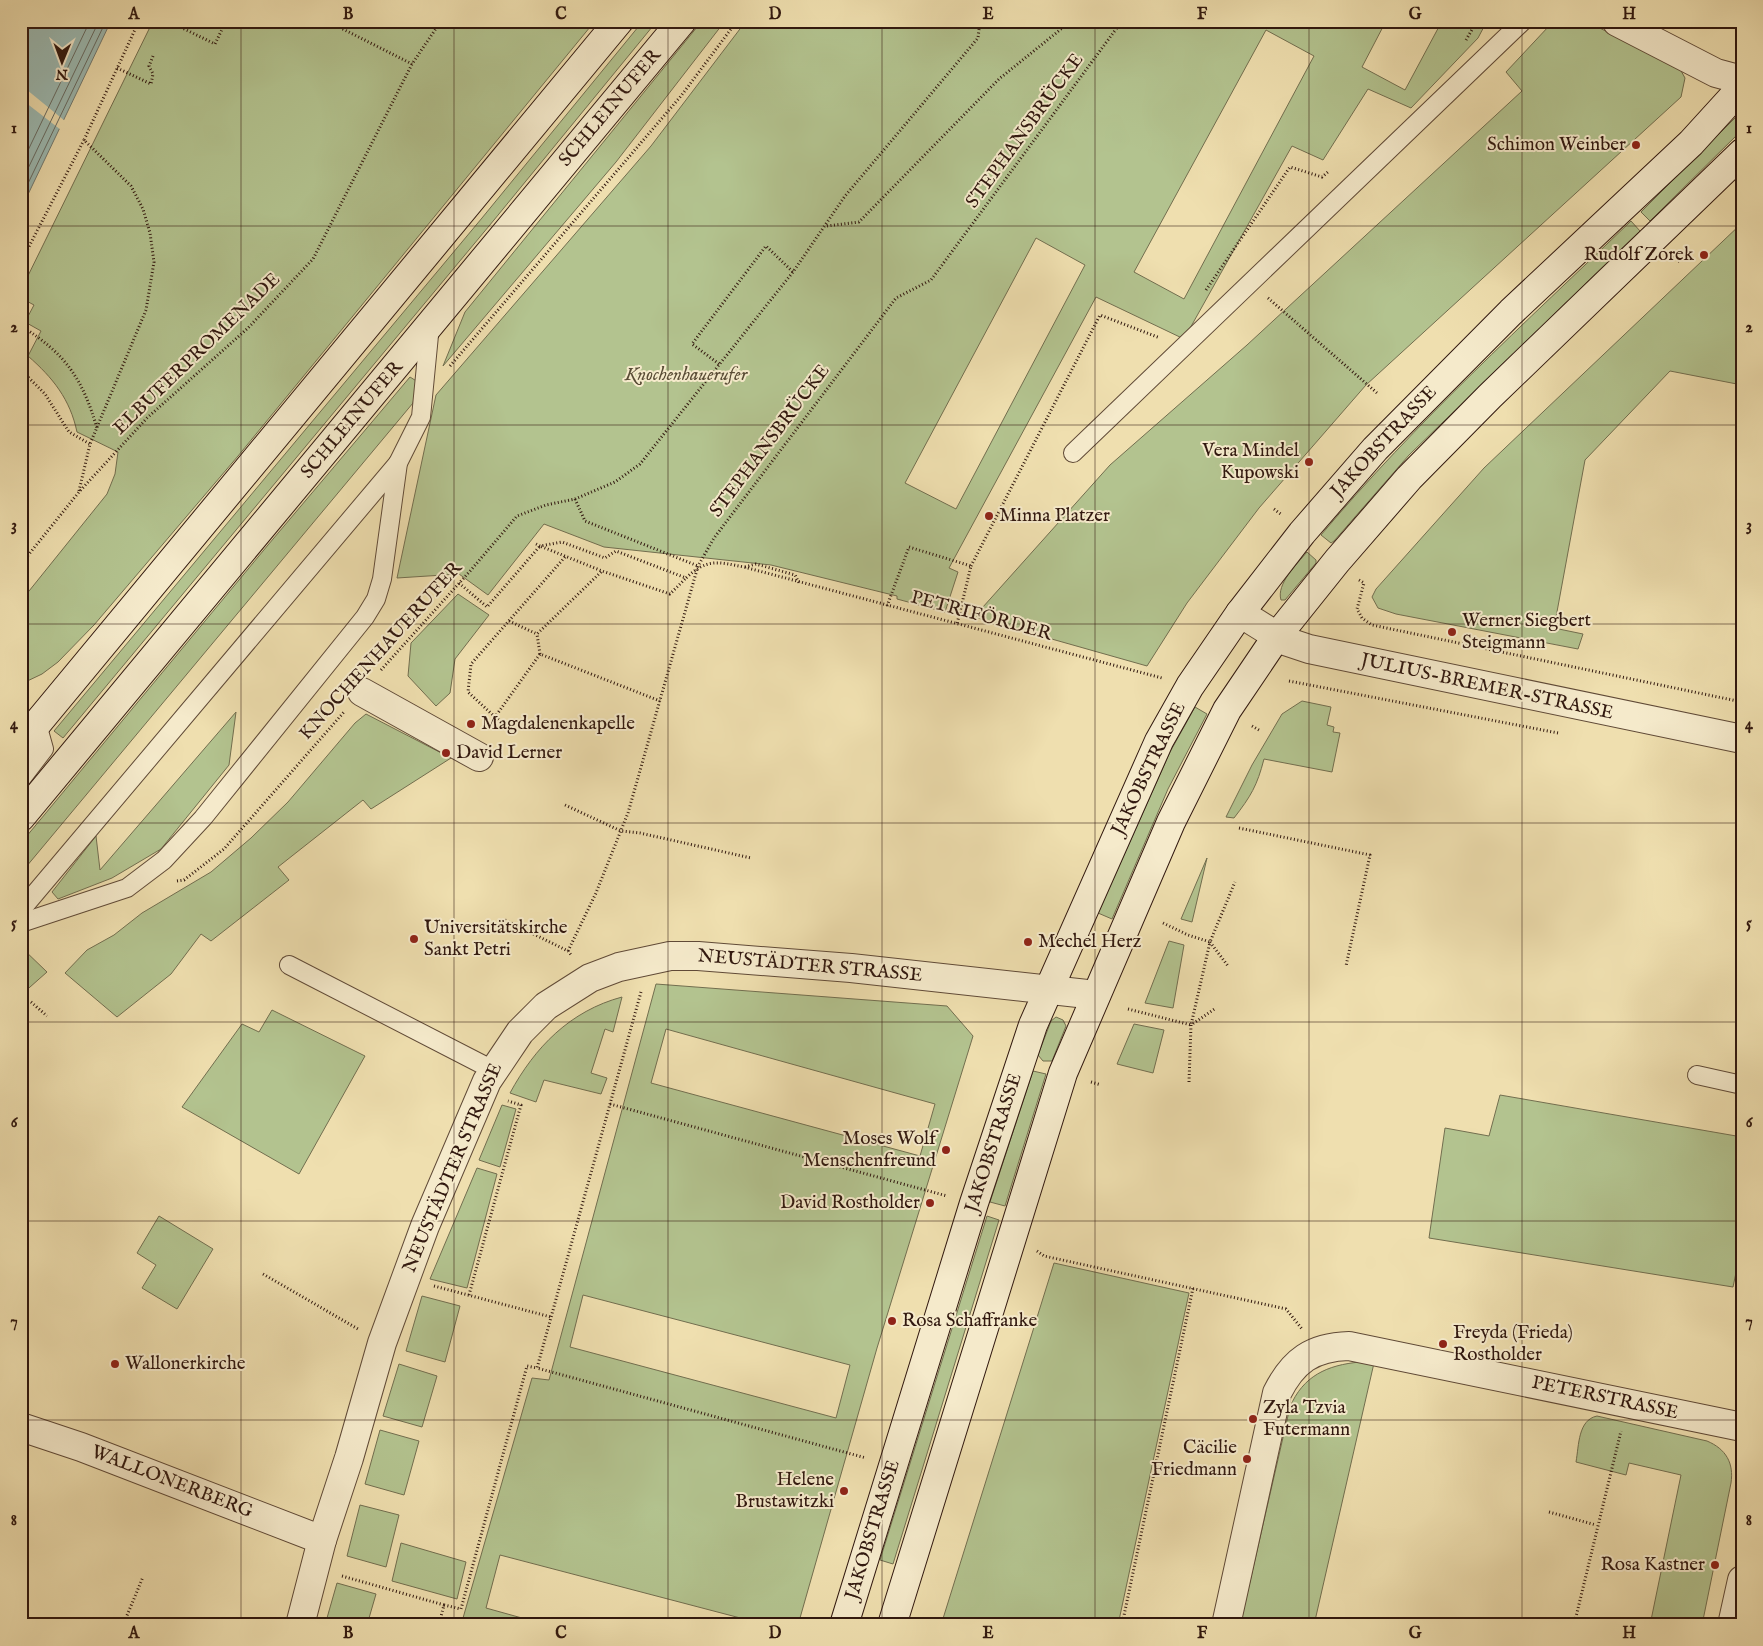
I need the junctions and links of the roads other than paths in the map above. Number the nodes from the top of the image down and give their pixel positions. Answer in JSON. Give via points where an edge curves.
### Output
{"nodes":[{"id":1,"x":619,"y":21,"type":"edge"},
{"id":2,"x":682,"y":21,"type":"edge"},
{"id":3,"x":1523,"y":21,"type":"edge"},
{"id":4,"x":1615,"y":22,"type":"edge"},
{"id":5,"x":1742,"y":80,"type":"edge"},
{"id":6,"x":1742,"y":87,"type":"edge"},
{"id":7,"x":1742,"y":153,"type":"edge"},
{"id":8,"x":430,"y":325,"type":"junction"},
{"id":9,"x":1073,"y":452,"type":"dead end"},
{"id":10,"x":398,"y":463,"type":"junction"},
{"id":11,"x":1240,"y":613,"type":"junction"},
{"id":12,"x":1277,"y":636,"type":"junction"},
{"id":13,"x":362,"y":692,"type":"road end"},
{"id":14,"x":29,"y":733,"type":"edge"},
{"id":15,"x":1742,"y":739,"type":"edge"},
{"id":16,"x":479,"y":757,"type":"dead end"},
{"id":17,"x":21,"y":778,"type":"edge"},
{"id":18,"x":21,"y":818,"type":"edge"},
{"id":19,"x":21,"y":910,"type":"edge"},
{"id":20,"x":21,"y":923,"type":"edge"},
{"id":21,"x":289,"y":965,"type":"dead end"},
{"id":22,"x":1048,"y":988,"type":"junction"},
{"id":23,"x":1096,"y":995,"type":"junction"},
{"id":24,"x":1696,"y":1075,"type":"dead end"},
{"id":25,"x":488,"y":1081,"type":"junction"},
{"id":26,"x":1742,"y":1085,"type":"edge"},
{"id":27,"x":21,"y":1427,"type":"edge"},
{"id":28,"x":1742,"y":1427,"type":"edge"},
{"id":29,"x":322,"y":1540,"type":"junction"},
{"id":30,"x":1742,"y":1580,"type":"edge"},
{"id":31,"x":300,"y":1625,"type":"edge"},
{"id":32,"x":844,"y":1625,"type":"edge"},
{"id":33,"x":892,"y":1625,"type":"edge"},
{"id":34,"x":1226,"y":1625,"type":"edge"},
{"id":35,"x":1732,"y":1625,"type":"edge"}],
"edges":[{"from":1,"to":14,"type":"street"},
{"from":2,"to":8,"type":"street","name":"SCHLEINUFER"},
{"from":3,"to":9,"type":"lane"},
{"from":4,"to":5,"type":"street","via":[[1716,73]]},
{"from":6,"to":11,"type":"street","name":"JAKOBSTRASSE","via":[[1691,143],[1400,421],[1302,532]]},
{"from":7,"to":12,"type":"street","via":[[1435,450],[1336,561]]},
{"from":8,"to":10,"type":"lane","via":[[421,417]]},
{"from":8,"to":18,"type":"street","name":"SCHLEINUFER"},
{"from":10,"to":19,"type":"lane"},
{"from":10,"to":20,"type":"lane","via":[[382,579],[376,599],[203,818],[164,860],[127,888]]},
{"from":11,"to":12,"type":"street","name":"JULIUS-BREMER-STRASSE"},
{"from":11,"to":22,"type":"street","name":"JAKOBSTRASSE","via":[[1190,686],[1159,741]]},
{"from":12,"to":15,"type":"street","name":"JULIUS-BREMER-STRASSE","via":[[1292,644],[1342,657]]},
{"from":12,"to":23,"type":"street","via":[[1227,710],[1202,756]]},
{"from":13,"to":16,"type":"street"},
{"from":14,"to":17,"type":"lane","via":[[44,749]]},
{"from":21,"to":25,"type":"lane"},
{"from":22,"to":23,"type":"street","name":"NEUSTÄDTER STRASSE"},
{"from":22,"to":25,"type":"street","name":"NEUSTÄDTER STRASSE","via":[[698,956],[641,960],[590,978],[546,1006],[520,1032]]},
{"from":22,"to":32,"type":"street","name":"JAKOBSTRASSE","via":[[1001,1118]]},
{"from":23,"to":33,"type":"street","via":[[1056,1094]]},
{"from":24,"to":26,"type":"lane"},
{"from":25,"to":29,"type":"street","name":"NEUSTÄDTER STRASSE","via":[[382,1343]]},
{"from":27,"to":29,"type":"street","name":"WALLONERBERG"},
{"from":28,"to":34,"type":"street","name":"PETERSTRASSE","via":[[1349,1346],[1320,1350],[1290,1370],[1277,1393]]},
{"from":29,"to":31,"type":"street","name":"NEUSTÄDTER STRASSE"},
{"from":30,"to":35,"type":"street"}]}
